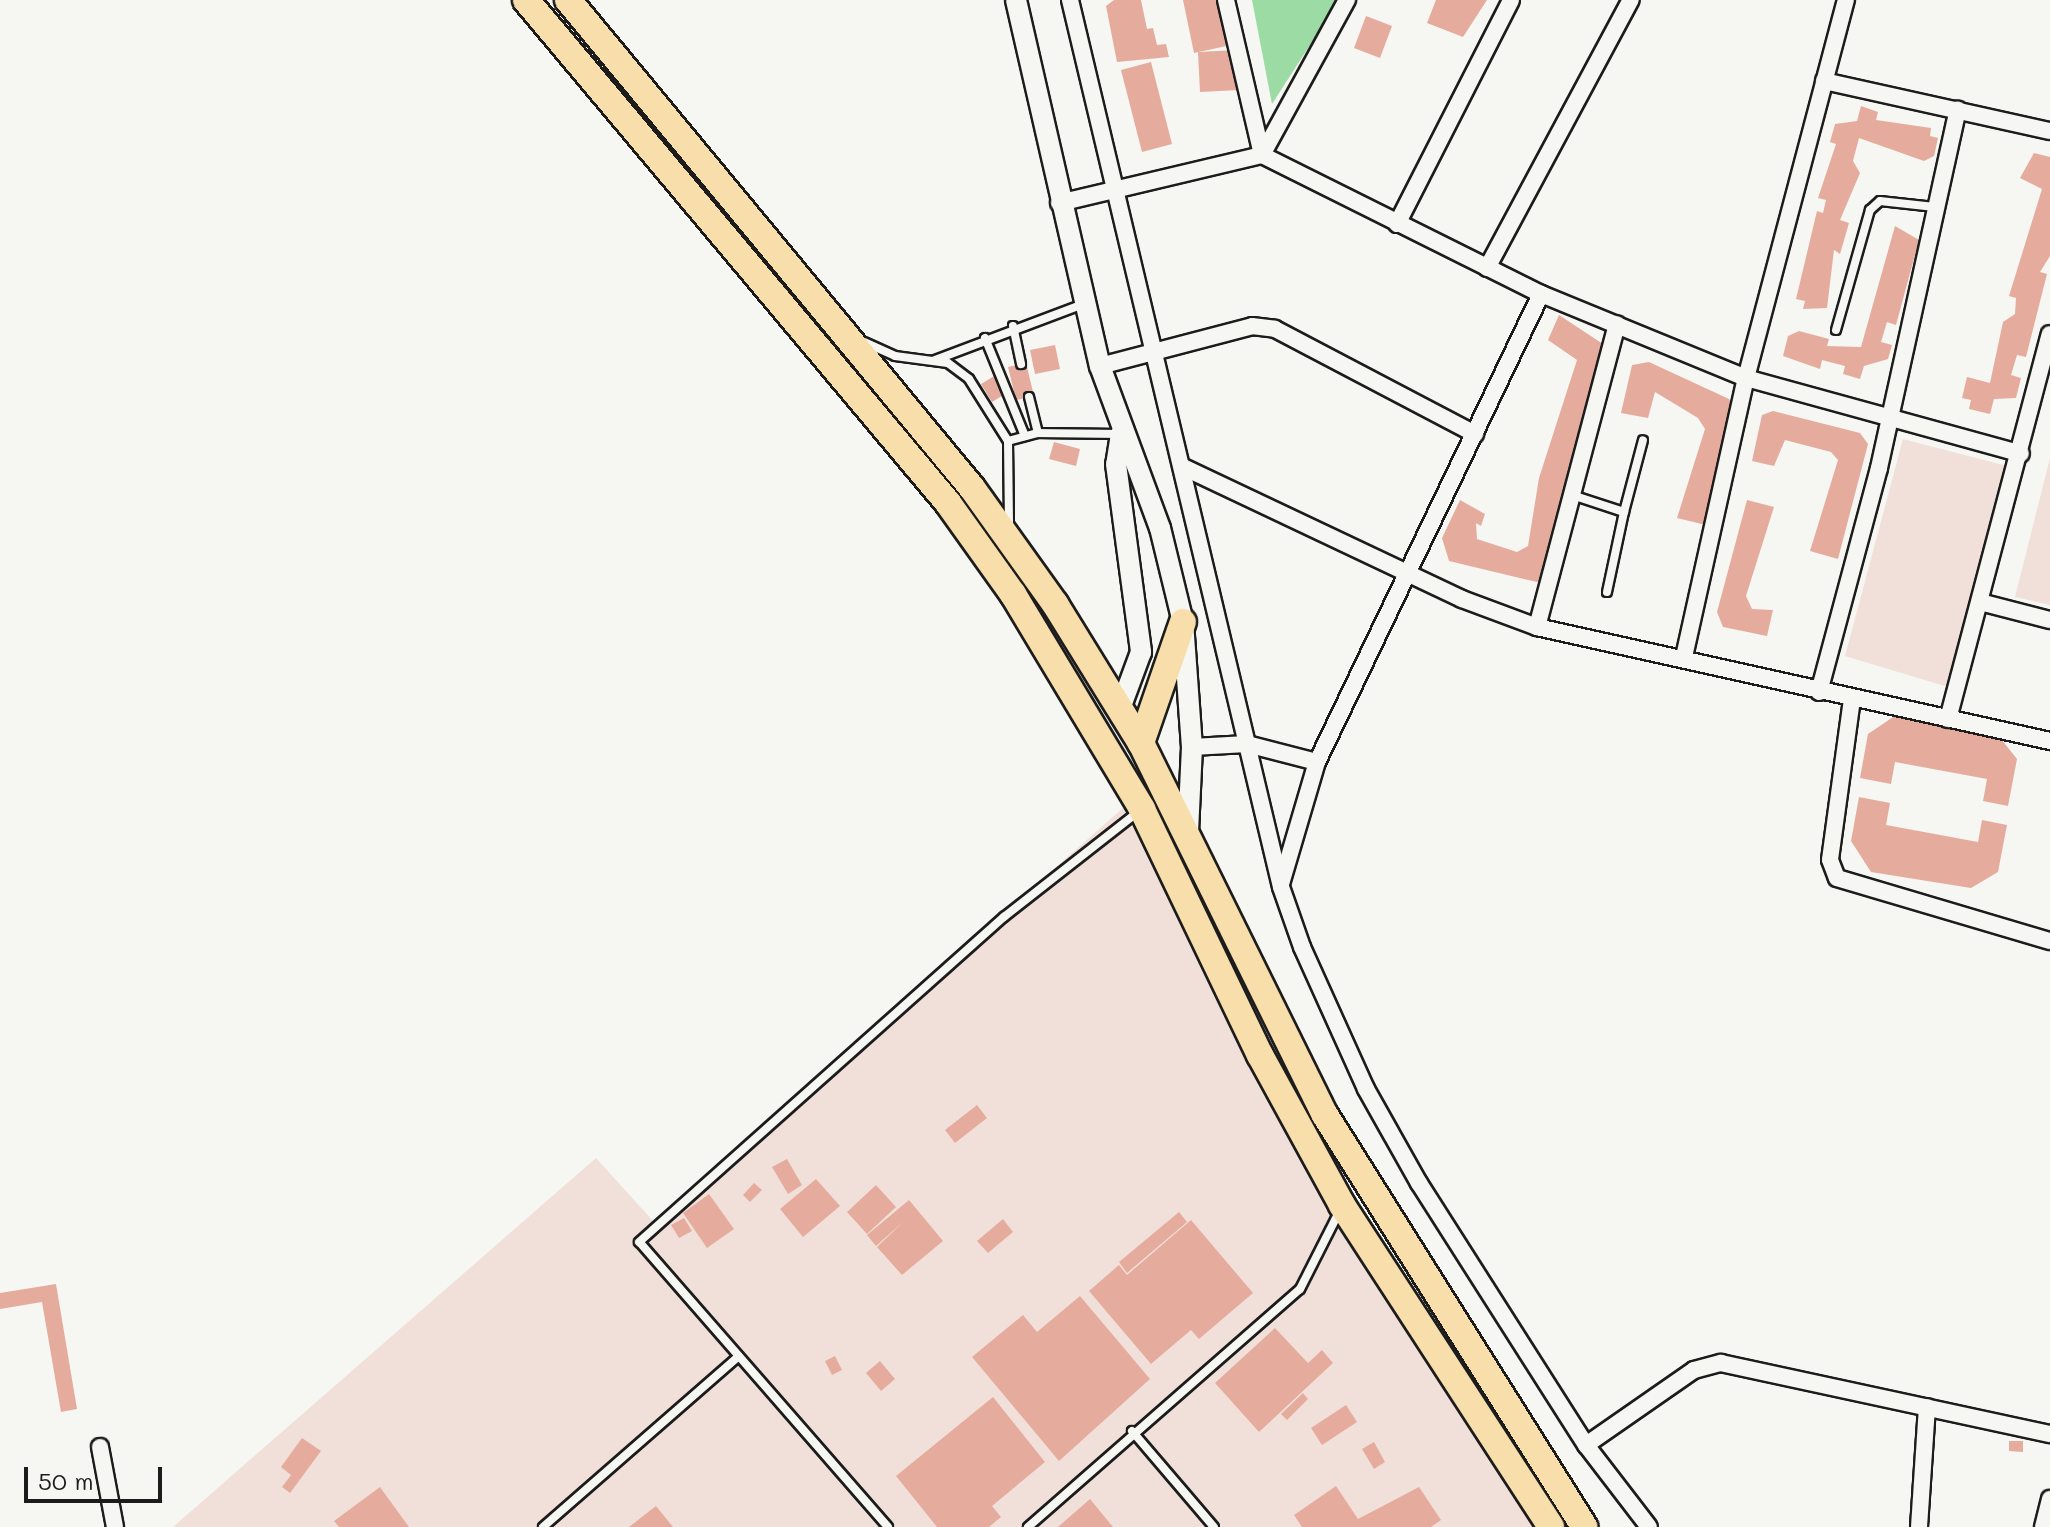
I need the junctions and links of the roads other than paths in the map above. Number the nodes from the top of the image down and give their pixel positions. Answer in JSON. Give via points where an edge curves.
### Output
{"nodes":[{"id":1,"x":526,"y":0,"type":"edge"},
{"id":2,"x":568,"y":0,"type":"edge"},
{"id":3,"x":1016,"y":0,"type":"edge"},
{"id":4,"x":1070,"y":0,"type":"edge"},
{"id":5,"x":1226,"y":0,"type":"edge"},
{"id":6,"x":1347,"y":0,"type":"edge"},
{"id":7,"x":1511,"y":0,"type":"edge"},
{"id":8,"x":1631,"y":0,"type":"edge"},
{"id":9,"x":1846,"y":0,"type":"edge"},
{"id":10,"x":1824,"y":81,"type":"junction"},
{"id":11,"x":1958,"y":110,"type":"junction"},
{"id":12,"x":2050,"y":131,"type":"edge"},
{"id":13,"x":1262,"y":155,"type":"junction"},
{"id":14,"x":1112,"y":187,"type":"junction"},
{"id":15,"x":1059,"y":203,"type":"junction"},
{"id":16,"x":1935,"y":207,"type":"junction"},
{"id":17,"x":1397,"y":224,"type":"junction"},
{"id":18,"x":1487,"y":268,"type":"junction"},
{"id":19,"x":1541,"y":294,"type":"junction"},
{"id":20,"x":1084,"y":304,"type":"junction"},
{"id":21,"x":1617,"y":324,"type":"junction"},
{"id":22,"x":1013,"y":326,"type":"junction"},
{"id":23,"x":1836,"y":330,"type":"dead end"},
{"id":24,"x":845,"y":331,"type":"junction"},
{"id":25,"x":2050,"y":334,"type":"edge"},
{"id":26,"x":985,"y":338,"type":"junction"},
{"id":27,"x":1157,"y":352,"type":"junction"},
{"id":28,"x":935,"y":360,"type":"junction"},
{"id":29,"x":1021,"y":364,"type":"dead end"},
{"id":30,"x":1100,"y":366,"type":"junction"},
{"id":31,"x":1746,"y":378,"type":"junction"},
{"id":32,"x":1029,"y":397,"type":"dead end"},
{"id":33,"x":1889,"y":414,"type":"junction"},
{"id":34,"x":1038,"y":433,"type":"junction"},
{"id":35,"x":1121,"y":434,"type":"junction"},
{"id":36,"x":1475,"y":434,"type":"junction"},
{"id":37,"x":1025,"y":436,"type":"junction"},
{"id":38,"x":1643,"y":440,"type":"dead end"},
{"id":39,"x":1008,"y":441,"type":"junction"},
{"id":40,"x":2021,"y":454,"type":"junction"},
{"id":41,"x":1185,"y":468,"type":"junction"},
{"id":42,"x":1572,"y":495,"type":"junction"},
{"id":43,"x":1624,"y":512,"type":"junction"},
{"id":44,"x":1009,"y":535,"type":"junction"},
{"id":45,"x":1404,"y":570,"type":"junction"},
{"id":46,"x":1607,"y":592,"type":"dead end"},
{"id":47,"x":1980,"y":602,"type":"junction"},
{"id":48,"x":2050,"y":620,"type":"edge"},
{"id":49,"x":1183,"y":622,"type":"junction"},
{"id":50,"x":1537,"y":627,"type":"junction"},
{"id":51,"x":1684,"y":657,"type":"junction"},
{"id":52,"x":1819,"y":692,"type":"junction"},
{"id":53,"x":1852,"y":699,"type":"junction"},
{"id":54,"x":1121,"y":706,"type":"junction"},
{"id":55,"x":1948,"y":719,"type":"junction"},
{"id":56,"x":2050,"y":741,"type":"edge"},
{"id":57,"x":1141,"y":743,"type":"junction"},
{"id":58,"x":1247,"y":744,"type":"junction"},
{"id":59,"x":1192,"y":747,"type":"junction"},
{"id":60,"x":1317,"y":762,"type":"junction"},
{"id":61,"x":1142,"y":809,"type":"junction"},
{"id":62,"x":1188,"y":833,"type":"junction"},
{"id":63,"x":1281,"y":887,"type":"junction"},
{"id":64,"x":2050,"y":941,"type":"edge"},
{"id":65,"x":1342,"y":1205,"type":"junction"},
{"id":66,"x":737,"y":1358,"type":"junction"},
{"id":67,"x":1927,"y":1407,"type":"junction"},
{"id":68,"x":1132,"y":1431,"type":"junction"},
{"id":69,"x":2050,"y":1434,"type":"edge"},
{"id":70,"x":1586,"y":1445,"type":"junction"},
{"id":71,"x":100,"y":1447,"type":"dead end"},
{"id":72,"x":2050,"y":1499,"type":"edge"},
{"id":73,"x":115,"y":1527,"type":"edge"},
{"id":74,"x":543,"y":1527,"type":"edge"},
{"id":75,"x":888,"y":1527,"type":"edge"},
{"id":76,"x":1028,"y":1527,"type":"edge"},
{"id":77,"x":1214,"y":1527,"type":"edge"},
{"id":78,"x":1551,"y":1527,"type":"edge"},
{"id":79,"x":1587,"y":1527,"type":"edge"},
{"id":80,"x":1649,"y":1527,"type":"edge"},
{"id":81,"x":1919,"y":1527,"type":"edge"},
{"id":82,"x":2043,"y":1527,"type":"edge"}],
"edges":[{"from":1,"to":61,"type":"highway","via":[[948,503],[1069,680]]},
{"from":2,"to":24,"type":"highway"},
{"from":3,"to":15,"type":"street"},
{"from":4,"to":14,"type":"street"},
{"from":5,"to":13,"type":"street"},
{"from":6,"to":13,"type":"street"},
{"from":7,"to":17,"type":"street"},
{"from":8,"to":18,"type":"street"},
{"from":9,"to":10,"type":"street"},
{"from":10,"to":11,"type":"street"},
{"from":10,"to":31,"type":"street"},
{"from":11,"to":12,"type":"street"},
{"from":11,"to":16,"type":"street"},
{"from":13,"to":14,"type":"street"},
{"from":13,"to":17,"type":"street"},
{"from":14,"to":15,"type":"street"},
{"from":14,"to":27,"type":"street"},
{"from":15,"to":20,"type":"street"},
{"from":16,"to":23,"type":"lane","via":[[1880,201],[1870,210]]},
{"from":16,"to":33,"type":"street"},
{"from":17,"to":18,"type":"street"},
{"from":18,"to":19,"type":"street"},
{"from":19,"to":21,"type":"street"},
{"from":19,"to":36,"type":"street"},
{"from":20,"to":22,"type":"lane"},
{"from":20,"to":30,"type":"street"},
{"from":21,"to":31,"type":"street"},
{"from":21,"to":42,"type":"street"},
{"from":22,"to":26,"type":"lane"},
{"from":22,"to":29,"type":"lane"},
{"from":24,"to":28,"type":"lane","via":[[895,356]]},
{"from":24,"to":44,"type":"highway"},
{"from":25,"to":40,"type":"street"},
{"from":26,"to":28,"type":"lane"},
{"from":26,"to":37,"type":"lane"},
{"from":27,"to":30,"type":"street"},
{"from":27,"to":36,"type":"street","via":[[1252,326],[1275,329]]},
{"from":27,"to":41,"type":"street"},
{"from":28,"to":39,"type":"lane","via":[[969,379]]},
{"from":30,"to":35,"type":"street"},
{"from":31,"to":33,"type":"street"},
{"from":31,"to":51,"type":"street"},
{"from":32,"to":34,"type":"lane"},
{"from":33,"to":40,"type":"street"},
{"from":33,"to":52,"type":"street"},
{"from":34,"to":35,"type":"lane"},
{"from":34,"to":37,"type":"lane"},
{"from":35,"to":49,"type":"street","via":[[1160,528]]},
{"from":35,"to":54,"type":"street","via":[[1116,464],[1141,652]]},
{"from":36,"to":45,"type":"street"},
{"from":37,"to":39,"type":"lane"},
{"from":38,"to":43,"type":"lane"},
{"from":39,"to":44,"type":"lane"},
{"from":40,"to":47,"type":"street"},
{"from":41,"to":45,"type":"street"},
{"from":41,"to":58,"type":"street"},
{"from":42,"to":43,"type":"lane"},
{"from":42,"to":50,"type":"street"},
{"from":43,"to":46,"type":"lane"},
{"from":44,"to":54,"type":"highway"},
{"from":45,"to":50,"type":"street"},
{"from":45,"to":60,"type":"street"},
{"from":47,"to":48,"type":"street"},
{"from":47,"to":55,"type":"street"},
{"from":49,"to":57,"type":"highway"},
{"from":49,"to":59,"type":"street"},
{"from":50,"to":51,"type":"street"},
{"from":51,"to":52,"type":"street"},
{"from":52,"to":53,"type":"street"},
{"from":53,"to":55,"type":"street"},
{"from":53,"to":64,"type":"street","via":[[1830,860],[1837,878]]},
{"from":54,"to":57,"type":"highway"},
{"from":55,"to":56,"type":"street"},
{"from":57,"to":62,"type":"highway"},
{"from":58,"to":59,"type":"street"},
{"from":58,"to":60,"type":"street"},
{"from":58,"to":63,"type":"street"},
{"from":59,"to":62,"type":"street"},
{"from":60,"to":63,"type":"street"},
{"from":61,"to":65,"type":"highway","via":[[1260,1055]]},
{"from":61,"to":66,"type":"lane","via":[[1004,917],[641,1239],[641,1250]]},
{"from":62,"to":79,"type":"highway","via":[[1325,1115]]},
{"from":63,"to":70,"type":"street","via":[[1366,1089],[1471,1271]]},
{"from":65,"to":68,"type":"lane","via":[[1300,1289]]},
{"from":65,"to":78,"type":"highway"},
{"from":66,"to":74,"type":"lane"},
{"from":66,"to":75,"type":"lane"},
{"from":67,"to":69,"type":"street"},
{"from":67,"to":70,"type":"street","via":[[1721,1363],[1694,1370]]},
{"from":67,"to":81,"type":"street"},
{"from":68,"to":76,"type":"lane"},
{"from":68,"to":77,"type":"lane"},
{"from":70,"to":80,"type":"street"},
{"from":71,"to":73,"type":"street"},
{"from":72,"to":82,"type":"street"}]}
